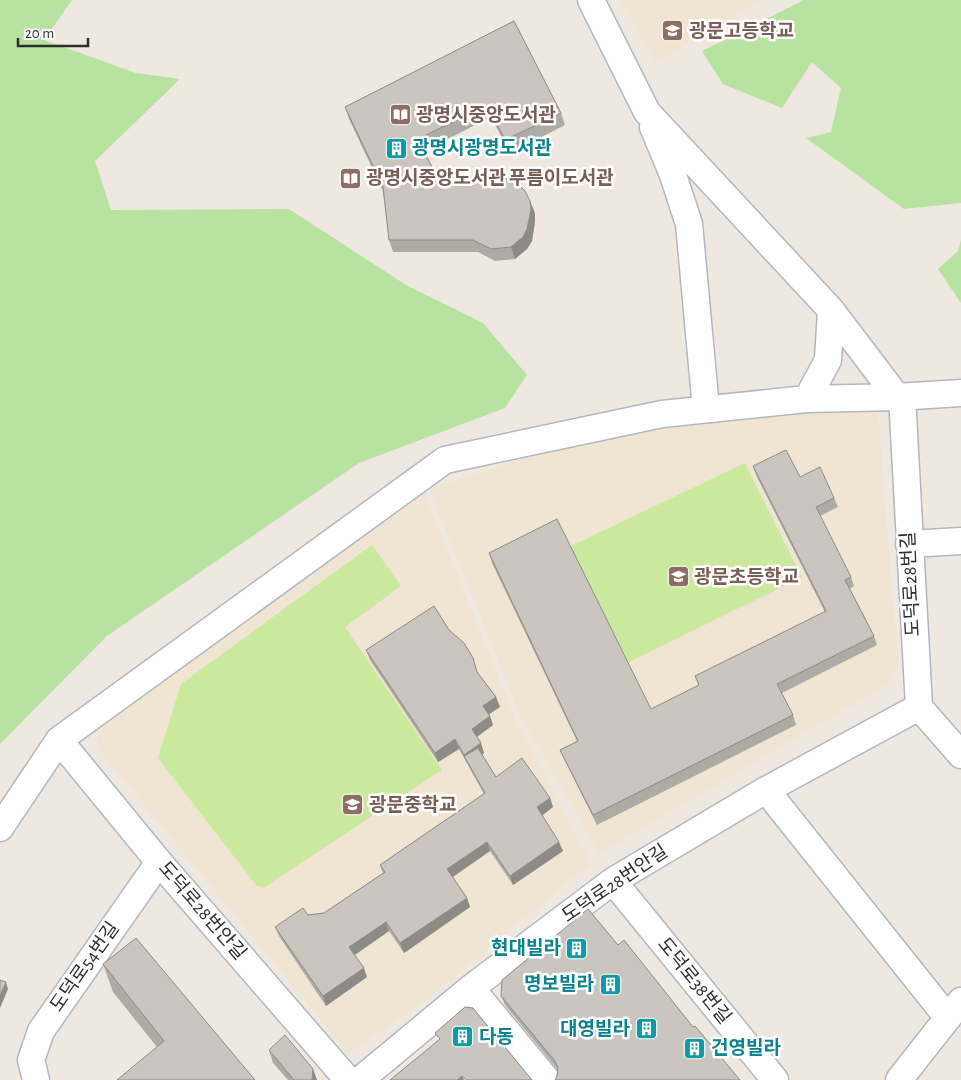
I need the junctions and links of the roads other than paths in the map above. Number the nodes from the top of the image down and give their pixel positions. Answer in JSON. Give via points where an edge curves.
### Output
{"nodes":[{"id":1,"x":592,"y":0,"type":"edge"},
{"id":2,"x":647,"y":112,"type":"junction"},
{"id":3,"x":831,"y":310,"type":"junction"},
{"id":4,"x":961,"y":393,"type":"edge"},
{"id":5,"x":900,"y":397,"type":"junction"},
{"id":6,"x":806,"y":399,"type":"junction"},
{"id":7,"x":706,"y":409,"type":"junction"},
{"id":8,"x":961,"y":541,"type":"edge"},
{"id":9,"x":909,"y":544,"type":"junction"},
{"id":10,"x":919,"y":707,"type":"junction"},
{"id":11,"x":59,"y":740,"type":"junction"},
{"id":12,"x":961,"y":755,"type":"edge"},
{"id":13,"x":766,"y":790,"type":"junction"},
{"id":14,"x":0,"y":828,"type":"edge"},
{"id":15,"x":160,"y":862,"type":"junction"},
{"id":16,"x":614,"y":881,"type":"junction"},
{"id":17,"x":471,"y":988,"type":"junction"},
{"id":18,"x":954,"y":1010,"type":"edge"},
{"id":19,"x":36,"y":1080,"type":"edge"},
{"id":20,"x":348,"y":1080,"type":"edge"},
{"id":21,"x":360,"y":1080,"type":"edge"},
{"id":22,"x":548,"y":1080,"type":"edge"},
{"id":23,"x":775,"y":1080,"type":"edge"},
{"id":24,"x":899,"y":1080,"type":"edge"}],
"edges":[{"from":1,"to":2,"type":"street"},
{"from":2,"to":3,"type":"street"},
{"from":2,"to":7,"type":"street","via":[[689,224]]},
{"from":3,"to":5,"type":"street"},
{"from":3,"to":6,"type":"street","via":[[828,360]]},
{"from":4,"to":5,"type":"street"},
{"from":5,"to":6,"type":"street"},
{"from":5,"to":9,"type":"street","name":"도덕로28번길"},
{"from":6,"to":7,"type":"street"},
{"from":7,"to":11,"type":"street","via":[[662,414],[445,460]]},
{"from":8,"to":9,"type":"street"},
{"from":9,"to":10,"type":"street","name":"도덕로28번길"},
{"from":10,"to":12,"type":"street"},
{"from":10,"to":13,"type":"street","name":"도덕로28번안길"},
{"from":11,"to":14,"type":"street"},
{"from":11,"to":15,"type":"street","name":"도덕로28번안길"},
{"from":13,"to":16,"type":"street","name":"도덕로28번안길"},
{"from":13,"to":18,"type":"street"},
{"from":15,"to":19,"type":"street","name":"도덕로54번길","via":[[41,1031],[31,1060]]},
{"from":15,"to":20,"type":"street","name":"도덕로28번안길"},
{"from":16,"to":17,"type":"street","name":"도덕로28번안길"},
{"from":16,"to":23,"type":"street","name":"도덕로38번길"},
{"from":17,"to":21,"type":"street","name":"도덕로28번안길"},
{"from":17,"to":22,"type":"street"},
{"from":18,"to":24,"type":"street"}]}
